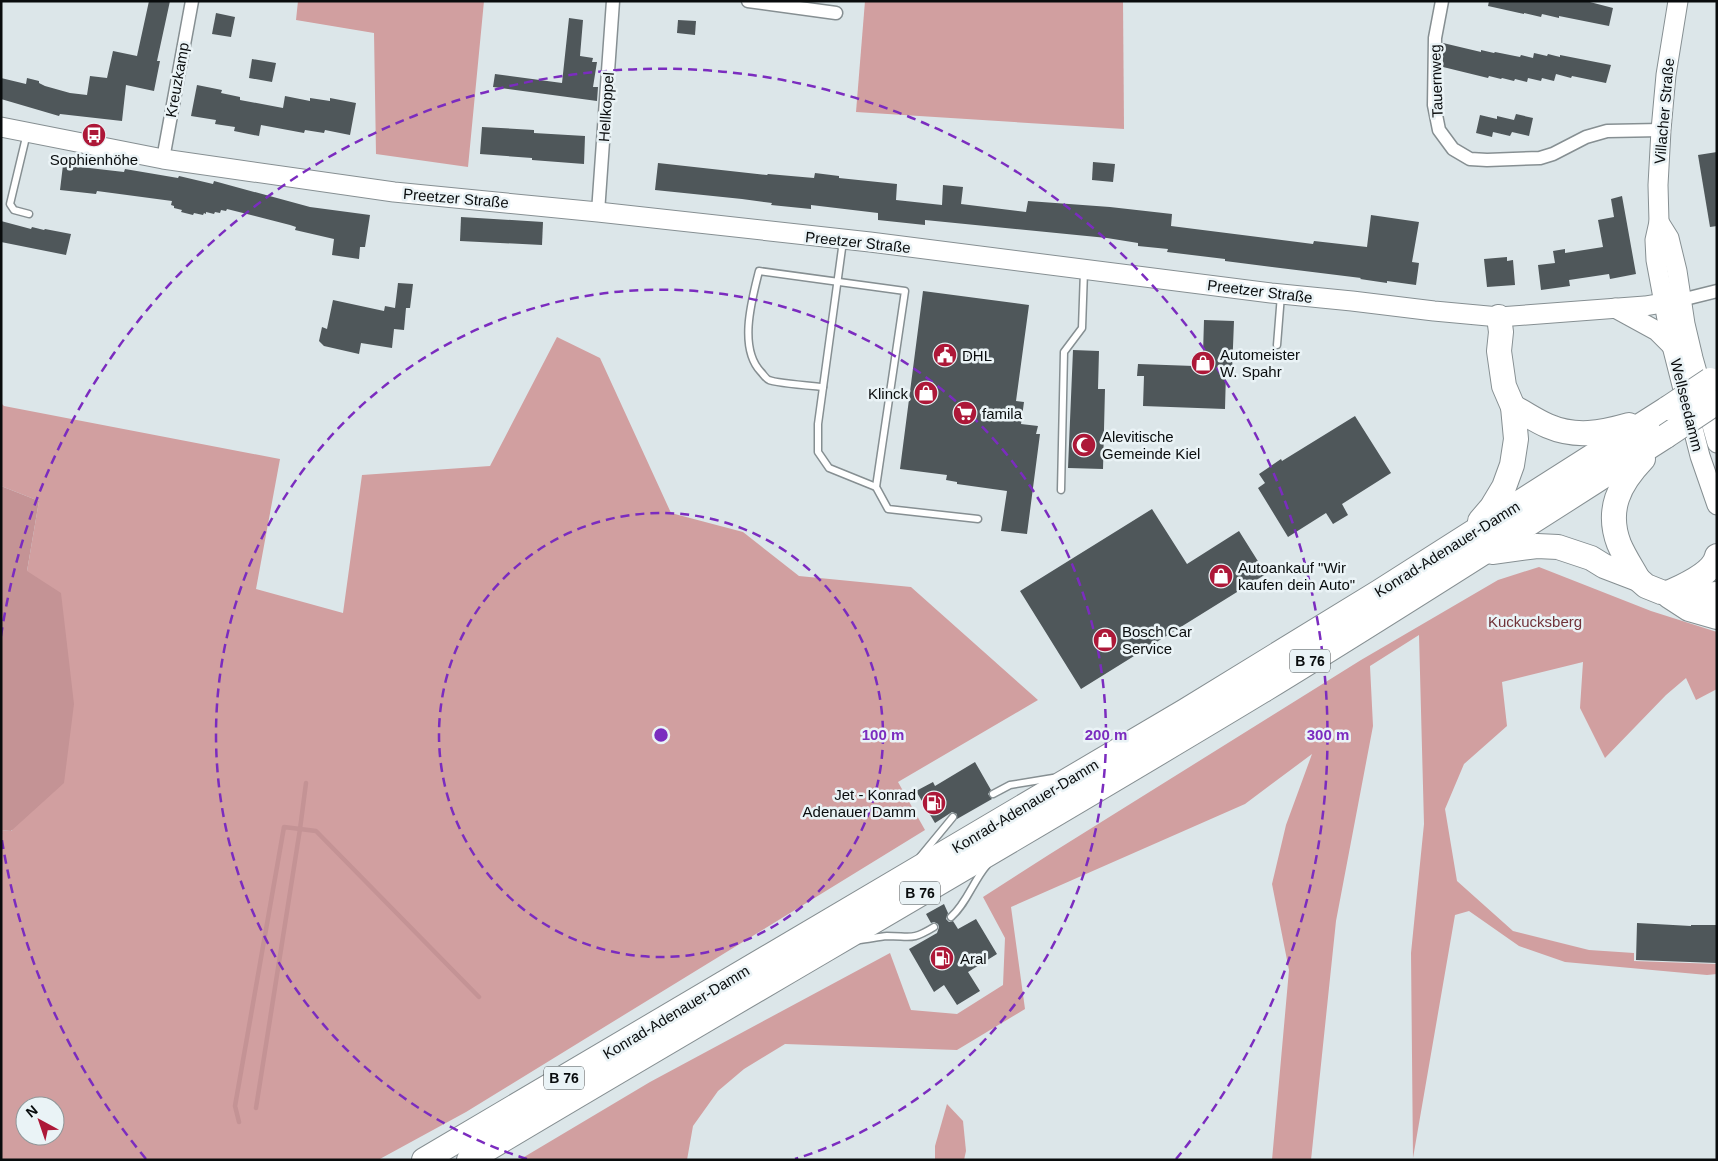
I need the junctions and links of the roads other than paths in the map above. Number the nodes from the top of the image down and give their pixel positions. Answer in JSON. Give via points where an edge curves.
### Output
{"nodes":[{"id":1,"x":192,"y":1,"type":"edge"},
{"id":2,"x":613,"y":1,"type":"edge"},
{"id":3,"x":748,"y":1,"type":"edge"},
{"id":4,"x":1442,"y":1,"type":"edge"},
{"id":5,"x":1678,"y":1,"type":"edge"},
{"id":6,"x":836,"y":13,"type":"dead end"},
{"id":7,"x":1,"y":127,"type":"edge"},
{"id":8,"x":1661,"y":130,"type":"junction"},
{"id":9,"x":27,"y":132,"type":"junction"},
{"id":10,"x":163,"y":159,"type":"junction"},
{"id":11,"x":598,"y":212,"type":"junction"},
{"id":12,"x":29,"y":214,"type":"dead end"},
{"id":13,"x":843,"y":240,"type":"junction"},
{"id":14,"x":1084,"y":270,"type":"junction"},
{"id":15,"x":837,"y":282,"type":"junction"},
{"id":16,"x":1717,"y":291,"type":"edge"},
{"id":17,"x":1281,"y":294,"type":"junction"},
{"id":18,"x":1672,"y":302,"type":"junction"},
{"id":19,"x":1615,"y":308,"type":"junction"},
{"id":20,"x":1499,"y":317,"type":"junction"},
{"id":21,"x":1277,"y":345,"type":"dead end"},
{"id":22,"x":1672,"y":346,"type":"junction"},
{"id":23,"x":1715,"y":386,"type":"edge"},
{"id":24,"x":823,"y":387,"type":"junction"},
{"id":25,"x":1513,"y":407,"type":"junction"},
{"id":26,"x":1662,"y":420,"type":"junction"},
{"id":27,"x":1717,"y":443,"type":"edge"},
{"id":28,"x":876,"y":487,"type":"junction"},
{"id":29,"x":1060,"y":490,"type":"dead end"},
{"id":30,"x":1717,"y":505,"type":"edge"},
{"id":31,"x":978,"y":519,"type":"dead end"},
{"id":32,"x":1465,"y":538,"type":"junction"},
{"id":33,"x":1483,"y":554,"type":"junction"},
{"id":34,"x":1717,"y":556,"type":"edge"},
{"id":35,"x":1638,"y":579,"type":"junction"},
{"id":36,"x":1666,"y":594,"type":"junction"},
{"id":37,"x":1717,"y":594,"type":"edge"},
{"id":38,"x":1717,"y":617,"type":"edge"},
{"id":39,"x":1072,"y":779,"type":"junction"},
{"id":40,"x":993,"y":794,"type":"dead end"},
{"id":41,"x":953,"y":817,"type":"dead end"},
{"id":42,"x":1007,"y":842,"type":"junction"},
{"id":43,"x":896,"y":883,"type":"junction"},
{"id":44,"x":951,"y":916,"type":"dead end"},
{"id":45,"x":934,"y":927,"type":"dead end"},
{"id":46,"x":833,"y":945,"type":"junction"},
{"id":47,"x":424,"y":1160,"type":"edge"},
{"id":48,"x":469,"y":1160,"type":"edge"}],
"edges":[{"from":1,"to":10,"type":"street","name":"Kreuzkamp"},
{"from":2,"to":11,"type":"street","name":"Hellkoppel"},
{"from":3,"to":6,"type":"street"},
{"from":4,"to":8,"type":"street","name":"Tauernweg","via":[[1435,38],[1434,105],[1439,130],[1458,153],[1470,159],[1540,158],[1607,131]]},
{"from":5,"to":8,"type":"street","name":"Villacher Straße"},
{"from":7,"to":9,"type":"street","name":"Preetzer Straße"},
{"from":8,"to":18,"type":"street","name":"Villacher Straße","via":[[1659,222],[1669,238],[1677,272]]},
{"from":9,"to":10,"type":"street","name":"Preetzer Straße"},
{"from":9,"to":12,"type":"lane","via":[[10,204],[14,210]]},
{"from":10,"to":11,"type":"street","name":"Preetzer Straße","via":[[394,192]]},
{"from":11,"to":13,"type":"street","name":"Preetzer Straße"},
{"from":13,"to":14,"type":"street","name":"Preetzer Straße"},
{"from":13,"to":15,"type":"lane"},
{"from":14,"to":17,"type":"street","name":"Preetzer Straße"},
{"from":14,"to":29,"type":"lane","via":[[1082,328],[1064,352]]},
{"from":15,"to":24,"type":"lane"},
{"from":15,"to":24,"type":"lane","via":[[759,271],[750,308],[749,344],[758,369],[769,380]]},
{"from":15,"to":28,"type":"lane","via":[[905,291]]},
{"from":16,"to":18,"type":"street","name":"Preetzer Straße"},
{"from":17,"to":20,"type":"street","name":"Preetzer Straße"},
{"from":17,"to":21,"type":"lane"},
{"from":18,"to":19,"type":"street","name":"Preetzer Straße"},
{"from":18,"to":22,"type":"street","name":"Wellseedamm"},
{"from":18,"to":27,"type":"street","name":"Wellseedamm","via":[[1693,358]]},
{"from":19,"to":20,"type":"street","name":"Preetzer Straße"},
{"from":19,"to":22,"type":"street","via":[[1657,331]]},
{"from":20,"to":25,"type":"highway","via":[[1504,386]]},
{"from":22,"to":30,"type":"street","name":"Wellseedamm","via":[[1700,456]]},
{"from":23,"to":26,"type":"highway","number":"B 76","bridge":true},
{"from":24,"to":28,"type":"lane","via":[[818,452],[829,468]]},
{"from":25,"to":26,"type":"highway","via":[[1547,426],[1570,433],[1593,434]]},
{"from":25,"to":32,"type":"highway","via":[[1516,439],[1509,475],[1492,507]]},
{"from":26,"to":32,"type":"highway","name":"Konrad-Adenauer-Damm","number":"B 76"},
{"from":26,"to":33,"type":"highway","name":"Konrad-Adenauer-Damm","number":"B 76"},
{"from":26,"to":35,"type":"highway","via":[[1636,467],[1623,482],[1614,512],[1619,543]]},
{"from":28,"to":31,"type":"lane","via":[[888,509]]},
{"from":32,"to":39,"type":"highway","name":"Konrad-Adenauer-Damm","number":"B 76"},
{"from":33,"to":35,"type":"highway","via":[[1526,547],[1558,547],[1578,552]]},
{"from":33,"to":42,"type":"highway","name":"Konrad-Adenauer-Damm","number":"B 76","via":[[1254,696]]},
{"from":34,"to":36,"type":"highway","via":[[1716,561],[1696,580]]},
{"from":35,"to":36,"type":"highway"},
{"from":36,"to":37,"type":"highway"},
{"from":36,"to":38,"type":"highway","via":[[1689,609]]},
{"from":39,"to":40,"type":"lane","via":[[1055,778],[1010,785]]},
{"from":39,"to":43,"type":"highway","name":"Konrad-Adenauer-Damm","number":"B 76"},
{"from":41,"to":43,"type":"lane"},
{"from":42,"to":44,"type":"lane","via":[[979,874],[960,909]]},
{"from":42,"to":46,"type":"highway","name":"Konrad-Adenauer-Damm","number":"B 76"},
{"from":43,"to":47,"type":"highway","name":"Konrad-Adenauer-Damm","number":"B 76"},
{"from":45,"to":46,"type":"lane","via":[[908,938],[887,936]]},
{"from":46,"to":48,"type":"highway","name":"Konrad-Adenauer-Damm","number":"B 76"}]}
